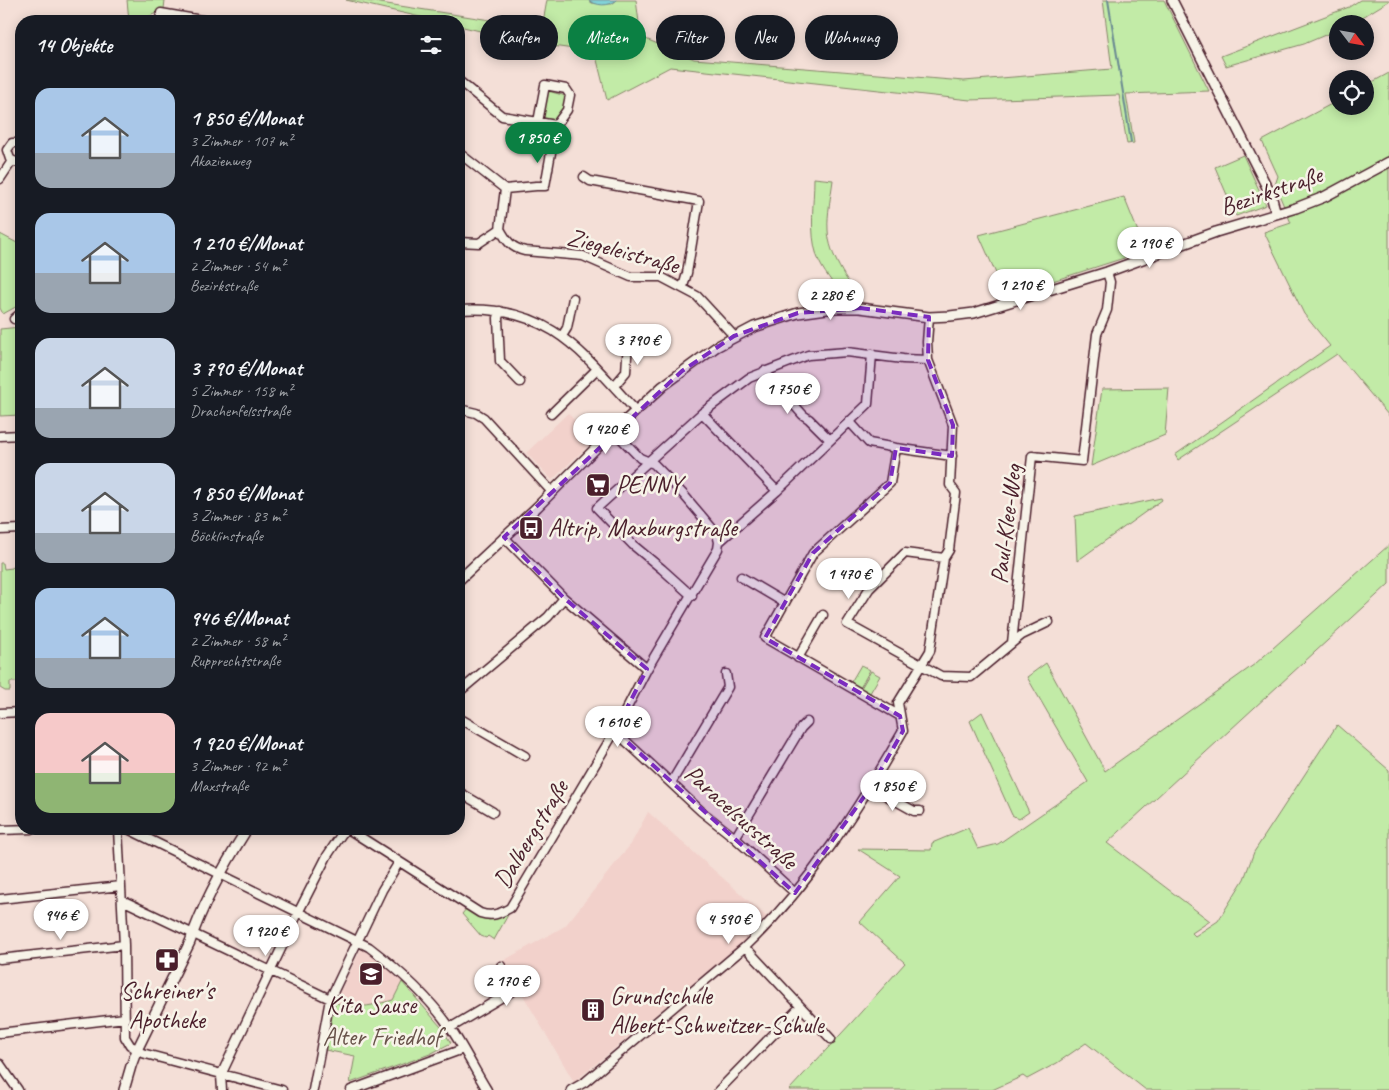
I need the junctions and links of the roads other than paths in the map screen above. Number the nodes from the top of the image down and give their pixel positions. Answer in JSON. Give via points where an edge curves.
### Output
{"nodes":[{"id":1,"x":1172,"y":0,"type":"edge"},
{"id":2,"x":161,"y":15,"type":"edge"},
{"id":3,"x":172,"y":15,"type":"edge"},
{"id":4,"x":465,"y":86,"type":"edge"},
{"id":5,"x":538,"y":122,"type":"junction"},
{"id":6,"x":556,"y":125,"type":"junction"},
{"id":7,"x":4,"y":146,"type":"edge"},
{"id":8,"x":465,"y":159,"type":"edge"},
{"id":9,"x":12,"y":161,"type":"joint"},
{"id":10,"x":1389,"y":162,"type":"edge"},
{"id":11,"x":584,"y":177,"type":"dead end"},
{"id":12,"x":0,"y":179,"type":"edge"},
{"id":13,"x":505,"y":189,"type":"junction"},
{"id":14,"x":1276,"y":214,"type":"junction"},
{"id":15,"x":500,"y":229,"type":"junction"},
{"id":16,"x":465,"y":242,"type":"edge"},
{"id":17,"x":1107,"y":272,"type":"junction"},
{"id":18,"x":683,"y":287,"type":"junction"},
{"id":19,"x":573,"y":298,"type":"dead end"},
{"id":20,"x":465,"y":310,"type":"edge"},
{"id":21,"x":500,"y":311,"type":"junction"},
{"id":22,"x":929,"y":317,"type":"junction"},
{"id":23,"x":562,"y":336,"type":"junction"},
{"id":24,"x":626,"y":336,"type":"dead end"},
{"id":25,"x":734,"y":336,"type":"junction"},
{"id":26,"x":872,"y":354,"type":"junction"},
{"id":27,"x":928,"y":360,"type":"junction"},
{"id":28,"x":597,"y":369,"type":"junction"},
{"id":29,"x":764,"y":371,"type":"junction"},
{"id":30,"x":520,"y":382,"type":"dead end"},
{"id":31,"x":614,"y":386,"type":"junction"},
{"id":32,"x":465,"y":410,"type":"edge"},
{"id":33,"x":636,"y":411,"type":"junction"},
{"id":34,"x":702,"y":412,"type":"junction"},
{"id":35,"x":551,"y":414,"type":"dead end"},
{"id":36,"x":850,"y":421,"type":"junction"},
{"id":37,"x":614,"y":431,"type":"junction"},
{"id":38,"x":15,"y":435,"type":"edge"},
{"id":39,"x":0,"y":436,"type":"edge"},
{"id":40,"x":830,"y":440,"type":"junction"},
{"id":41,"x":896,"y":448,"type":"junction"},
{"id":42,"x":952,"y":456,"type":"junction"},
{"id":43,"x":647,"y":461,"type":"junction"},
{"id":44,"x":777,"y":491,"type":"junction"},
{"id":45,"x":552,"y":492,"type":"junction"},
{"id":46,"x":15,"y":529,"type":"edge"},
{"id":47,"x":0,"y":530,"type":"edge"},
{"id":48,"x":504,"y":537,"type":"junction"},
{"id":49,"x":719,"y":542,"type":"junction"},
{"id":50,"x":944,"y":558,"type":"junction"},
{"id":51,"x":465,"y":574,"type":"edge"},
{"id":52,"x":741,"y":577,"type":"dead end"},
{"id":53,"x":692,"y":596,"type":"junction"},
{"id":54,"x":564,"y":598,"type":"junction"},
{"id":55,"x":784,"y":603,"type":"junction"},
{"id":56,"x":823,"y":615,"type":"dead end"},
{"id":57,"x":1048,"y":622,"type":"dead end"},
{"id":58,"x":1012,"y":643,"type":"junction"},
{"id":59,"x":798,"y":658,"type":"junction"},
{"id":60,"x":920,"y":665,"type":"junction"},
{"id":61,"x":647,"y":669,"type":"junction"},
{"id":62,"x":726,"y":674,"type":"dead end"},
{"id":63,"x":465,"y":687,"type":"edge"},
{"id":64,"x":15,"y":712,"type":"edge"},
{"id":65,"x":0,"y":713,"type":"edge"},
{"id":66,"x":900,"y":716,"type":"junction"},
{"id":67,"x":465,"y":721,"type":"edge"},
{"id":68,"x":807,"y":722,"type":"dead end"},
{"id":69,"x":615,"y":731,"type":"junction"},
{"id":70,"x":525,"y":756,"type":"dead end"},
{"id":71,"x":671,"y":783,"type":"junction"},
{"id":72,"x":871,"y":787,"type":"junction"},
{"id":73,"x":465,"y":796,"type":"edge"},
{"id":74,"x":920,"y":811,"type":"dead end"},
{"id":75,"x":493,"y":812,"type":"dead end"},
{"id":76,"x":0,"y":830,"type":"edge"},
{"id":77,"x":15,"y":830,"type":"edge"},
{"id":78,"x":118,"y":835,"type":"edge"},
{"id":79,"x":141,"y":835,"type":"edge"},
{"id":80,"x":244,"y":835,"type":"edge"},
{"id":81,"x":340,"y":835,"type":"edge"},
{"id":82,"x":357,"y":835,"type":"edge"},
{"id":83,"x":735,"y":838,"type":"junction"},
{"id":84,"x":399,"y":862,"type":"junction"},
{"id":85,"x":222,"y":874,"type":"junction"},
{"id":86,"x":121,"y":886,"type":"junction"},
{"id":87,"x":795,"y":893,"type":"junction"},
{"id":88,"x":0,"y":899,"type":"edge"},
{"id":89,"x":122,"y":900,"type":"junction"},
{"id":90,"x":299,"y":911,"type":"junction"},
{"id":91,"x":193,"y":933,"type":"junction"},
{"id":92,"x":358,"y":940,"type":"junction"},
{"id":93,"x":124,"y":945,"type":"junction"},
{"id":94,"x":745,"y":947,"type":"junction"},
{"id":95,"x":0,"y":959,"type":"edge"},
{"id":96,"x":501,"y":966,"type":"dead end"},
{"id":97,"x":270,"y":971,"type":"junction"},
{"id":98,"x":330,"y":999,"type":"junction"},
{"id":99,"x":800,"y":1007,"type":"junction"},
{"id":100,"x":125,"y":1018,"type":"junction"},
{"id":101,"x":450,"y":1028,"type":"junction"},
{"id":102,"x":0,"y":1033,"type":"edge"},
{"id":103,"x":831,"y":1039,"type":"dead end"},
{"id":104,"x":463,"y":1049,"type":"junction"},
{"id":105,"x":137,"y":1050,"type":"junction"},
{"id":106,"x":0,"y":1064,"type":"edge"},
{"id":107,"x":221,"y":1075,"type":"junction"},
{"id":108,"x":18,"y":1090,"type":"edge"},
{"id":109,"x":124,"y":1090,"type":"edge"},
{"id":110,"x":222,"y":1090,"type":"edge"},
{"id":111,"x":282,"y":1090,"type":"edge"},
{"id":112,"x":313,"y":1090,"type":"edge"},
{"id":113,"x":351,"y":1090,"type":"edge"},
{"id":114,"x":487,"y":1090,"type":"edge"},
{"id":115,"x":571,"y":1090,"type":"edge"},
{"id":116,"x":719,"y":1090,"type":"edge"}],
"edges":[{"from":1,"to":14,"type":"street","via":[[1271,195]]},
{"from":2,"to":3,"type":"street"},
{"from":4,"to":5,"type":"street","via":[[502,116]]},
{"from":5,"to":6,"type":"street"},
{"from":5,"to":6,"type":"street","via":[[545,85],[566,89],[570,95],[567,110]]},
{"from":6,"to":13,"type":"street","via":[[545,186]]},
{"from":7,"to":9,"type":"street"},
{"from":8,"to":13,"type":"street"},
{"from":9,"to":12,"type":"street"},
{"from":10,"to":14,"type":"street","name":"Bezirkstraße","via":[[1324,197]]},
{"from":11,"to":18,"type":"street","via":[[590,181],[699,202]]},
{"from":13,"to":15,"type":"street"},
{"from":14,"to":17,"type":"street","name":"Bezirkstraße"},
{"from":15,"to":16,"type":"street","via":[[479,243]]},
{"from":15,"to":18,"type":"street","name":"Ziegeleistraße","via":[[510,245],[517,249],[583,256],[631,276],[661,277]]},
{"from":17,"to":22,"type":"street","name":"Bezirkstraße","via":[[974,313]]},
{"from":17,"to":58,"type":"street","name":"Paul-Klee-Weg","via":[[1110,282],[1107,310],[1097,334],[1082,461],[1032,456]]},
{"from":18,"to":25,"type":"street","name":"Ziegeleistraße","via":[[697,296]]},
{"from":19,"to":23,"type":"street","via":[[567,328]]},
{"from":20,"to":21,"type":"street"},
{"from":21,"to":23,"type":"street","via":[[526,317]]},
{"from":21,"to":30,"type":"street","via":[[500,361]]},
{"from":22,"to":25,"type":"street","name":"Bezirkstraße","via":[[834,308],[798,313]]},
{"from":22,"to":27,"type":"street"},
{"from":23,"to":28,"type":"street"},
{"from":24,"to":31,"type":"street","via":[[626,372]]},
{"from":25,"to":33,"type":"street","name":"Bezirkstraße","via":[[682,371]]},
{"from":26,"to":27,"type":"street"},
{"from":26,"to":29,"type":"street","via":[[808,355]]},
{"from":26,"to":36,"type":"street","via":[[868,404]]},
{"from":27,"to":42,"type":"street","via":[[953,426]]},
{"from":28,"to":31,"type":"street"},
{"from":28,"to":35,"type":"street"},
{"from":29,"to":34,"type":"street"},
{"from":29,"to":40,"type":"street"},
{"from":31,"to":33,"type":"street"},
{"from":32,"to":45,"type":"street","via":[[484,418]]},
{"from":33,"to":37,"type":"street","name":"Bezirkstraße"},
{"from":34,"to":43,"type":"street"},
{"from":34,"to":44,"type":"street"},
{"from":36,"to":40,"type":"street"},
{"from":36,"to":41,"type":"street","via":[[869,443]]},
{"from":37,"to":43,"type":"street"},
{"from":37,"to":45,"type":"street","name":"Bezirkstraße"},
{"from":38,"to":39,"type":"street"},
{"from":40,"to":44,"type":"street"},
{"from":41,"to":42,"type":"street"},
{"from":41,"to":55,"type":"street","via":[[890,483],[813,553]]},
{"from":42,"to":50,"type":"street","via":[[950,485],[956,493],[949,550]]},
{"from":43,"to":49,"type":"street","via":[[654,464],[683,494],[717,534]]},
{"from":43,"to":53,"type":"street","via":[[597,508],[633,545]]},
{"from":44,"to":49,"type":"street"},
{"from":45,"to":48,"type":"street","name":"Bezirkstraße"},
{"from":46,"to":47,"type":"street"},
{"from":48,"to":51,"type":"street","name":"Bezirkstraße"},
{"from":48,"to":54,"type":"street"},
{"from":49,"to":53,"type":"street","name":"Dalbergstraße","via":[[714,558]]},
{"from":50,"to":60,"type":"street","via":[[930,651]]},
{"from":50,"to":60,"type":"street","via":[[905,553],[869,589],[847,624]]},
{"from":52,"to":55,"type":"street"},
{"from":53,"to":61,"type":"street","name":"Dalbergstraße"},
{"from":54,"to":61,"type":"street"},
{"from":54,"to":63,"type":"street","via":[[548,617]]},
{"from":55,"to":59,"type":"street","via":[[765,638]]},
{"from":56,"to":59,"type":"street"},
{"from":57,"to":58,"type":"street"},
{"from":58,"to":60,"type":"street","via":[[970,677],[941,676]]},
{"from":59,"to":66,"type":"street"},
{"from":60,"to":66,"type":"street","via":[[898,703]]},
{"from":61,"to":69,"type":"street","name":"Dalbergstraße"},
{"from":62,"to":71,"type":"street","via":[[728,687]]},
{"from":64,"to":65,"type":"street"},
{"from":66,"to":72,"type":"street","via":[[903,731]]},
{"from":67,"to":70,"type":"street"},
{"from":68,"to":83,"type":"street","via":[[800,728]]},
{"from":69,"to":71,"type":"street","name":"Paracelsusstraße"},
{"from":69,"to":84,"type":"street","name":"Dalbergstraße","via":[[510,908],[498,915],[480,913]]},
{"from":71,"to":83,"type":"street","name":"Paracelsusstraße"},
{"from":72,"to":74,"type":"street","via":[[914,811]]},
{"from":72,"to":87,"type":"street"},
{"from":73,"to":75,"type":"street"},
{"from":76,"to":77,"type":"street"},
{"from":78,"to":86,"type":"street"},
{"from":79,"to":85,"type":"street"},
{"from":80,"to":85,"type":"street"},
{"from":81,"to":90,"type":"street"},
{"from":82,"to":84,"type":"street","name":"Dalbergstraße"},
{"from":83,"to":87,"type":"street","name":"Paracelsusstraße"},
{"from":84,"to":92,"type":"street"},
{"from":85,"to":90,"type":"street"},
{"from":85,"to":91,"type":"street"},
{"from":86,"to":88,"type":"street"},
{"from":86,"to":89,"type":"street"},
{"from":87,"to":94,"type":"street"},
{"from":89,"to":91,"type":"street"},
{"from":89,"to":93,"type":"street"},
{"from":90,"to":92,"type":"street"},
{"from":90,"to":97,"type":"street"},
{"from":91,"to":97,"type":"street"},
{"from":91,"to":105,"type":"street"},
{"from":92,"to":98,"type":"street"},
{"from":92,"to":101,"type":"street","via":[[399,970]]},
{"from":93,"to":95,"type":"street"},
{"from":93,"to":100,"type":"street"},
{"from":94,"to":99,"type":"street"},
{"from":94,"to":115,"type":"street","via":[[585,1082]]},
{"from":96,"to":101,"type":"street","via":[[514,990]]},
{"from":97,"to":98,"type":"street"},
{"from":97,"to":107,"type":"street"},
{"from":98,"to":112,"type":"street"},
{"from":99,"to":103,"type":"street"},
{"from":99,"to":116,"type":"street"},
{"from":100,"to":102,"type":"street"},
{"from":100,"to":105,"type":"street","via":[[126,1037]]},
{"from":101,"to":104,"type":"street"},
{"from":104,"to":113,"type":"street"},
{"from":104,"to":114,"type":"street"},
{"from":105,"to":107,"type":"street"},
{"from":105,"to":109,"type":"street"},
{"from":106,"to":108,"type":"street"},
{"from":107,"to":110,"type":"street"},
{"from":107,"to":111,"type":"street"}]}
